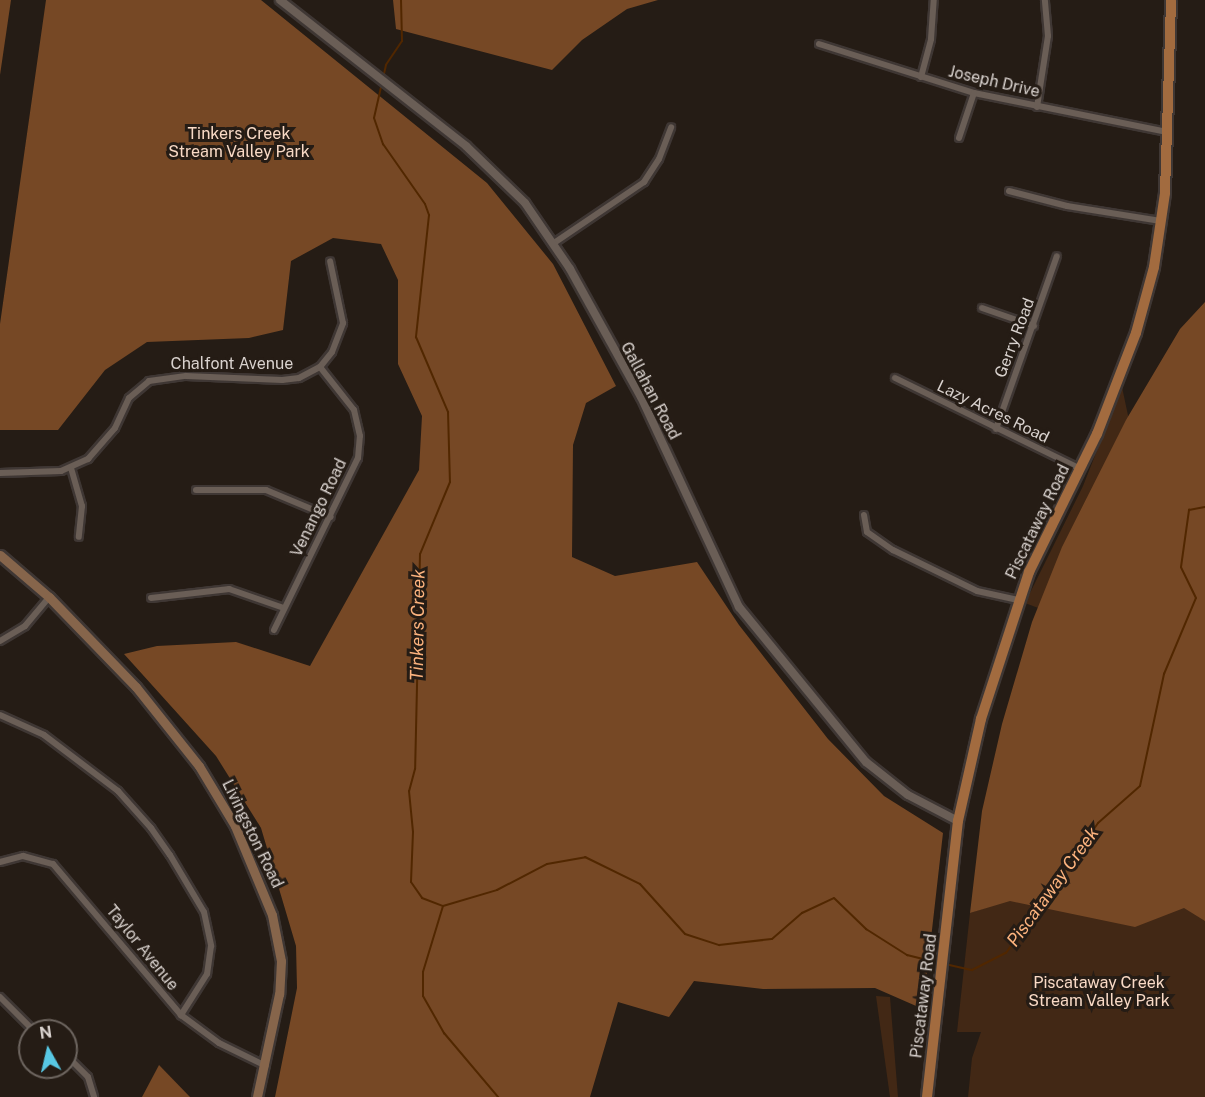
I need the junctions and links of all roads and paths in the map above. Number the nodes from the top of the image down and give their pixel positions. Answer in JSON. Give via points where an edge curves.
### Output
{"nodes":[{"id":1,"x":280,"y":0,"type":"edge"},
{"id":2,"x":933,"y":0,"type":"edge"},
{"id":3,"x":1045,"y":0,"type":"edge"},
{"id":4,"x":1171,"y":0,"type":"edge"},
{"id":5,"x":819,"y":44,"type":"dead end"},
{"id":6,"x":921,"y":77,"type":"junction"},
{"id":7,"x":974,"y":93,"type":"junction"},
{"id":8,"x":1037,"y":107,"type":"junction"},
{"id":9,"x":671,"y":127,"type":"dead end"},
{"id":10,"x":1167,"y":132,"type":"junction"},
{"id":11,"x":959,"y":138,"type":"dead end"},
{"id":12,"x":1008,"y":191,"type":"dead end"},
{"id":13,"x":1161,"y":221,"type":"junction"},
{"id":14,"x":554,"y":243,"type":"junction"},
{"id":15,"x":1057,"y":256,"type":"dead end"},
{"id":16,"x":330,"y":261,"type":"dead end"},
{"id":17,"x":982,"y":308,"type":"dead end"},
{"id":18,"x":1034,"y":326,"type":"junction"},
{"id":19,"x":320,"y":367,"type":"junction"},
{"id":20,"x":895,"y":378,"type":"dead end"},
{"id":21,"x":996,"y":429,"type":"junction"},
{"id":22,"x":71,"y":468,"type":"junction"},
{"id":23,"x":1081,"y":470,"type":"junction"},
{"id":24,"x":0,"y":473,"type":"edge"},
{"id":25,"x":196,"y":490,"type":"dead end"},
{"id":26,"x":864,"y":514,"type":"dead end"},
{"id":27,"x":331,"y":517,"type":"junction"},
{"id":28,"x":79,"y":537,"type":"dead end"},
{"id":29,"x":0,"y":555,"type":"edge"},
{"id":30,"x":49,"y":597,"type":"junction"},
{"id":31,"x":151,"y":598,"type":"dead end"},
{"id":32,"x":1018,"y":600,"type":"junction"},
{"id":33,"x":284,"y":608,"type":"junction"},
{"id":34,"x":274,"y":630,"type":"dead end"},
{"id":35,"x":0,"y":641,"type":"edge"},
{"id":36,"x":0,"y":715,"type":"edge"},
{"id":37,"x":958,"y":821,"type":"junction"},
{"id":38,"x":0,"y":862,"type":"edge"},
{"id":39,"x":0,"y":997,"type":"edge"},
{"id":40,"x":181,"y":1015,"type":"junction"},
{"id":41,"x":22,"y":1019,"type":"edge"},
{"id":42,"x":266,"y":1066,"type":"junction"},
{"id":43,"x":78,"y":1067,"type":"edge"},
{"id":44,"x":94,"y":1097,"type":"edge"},
{"id":45,"x":257,"y":1097,"type":"edge"},
{"id":46,"x":927,"y":1097,"type":"edge"}],
"edges":[{"from":1,"to":14,"type":"street","name":"Gallahan Road","via":[[502,178]]},
{"from":2,"to":6,"type":"street","via":[[931,39]]},
{"from":3,"to":8,"type":"street","via":[[1048,36]]},
{"from":4,"to":10,"type":"main road","name":"Piscataway Road"},
{"from":5,"to":6,"type":"street","name":"Joseph Drive"},
{"from":6,"to":7,"type":"street","name":"Joseph Drive"},
{"from":7,"to":8,"type":"street","name":"Joseph Drive"},
{"from":7,"to":11,"type":"street"},
{"from":8,"to":10,"type":"street","name":"Joseph Drive"},
{"from":9,"to":14,"type":"street","via":[[644,182]]},
{"from":10,"to":13,"type":"main road","name":"Piscataway Road"},
{"from":12,"to":13,"type":"street","via":[[1067,206]]},
{"from":13,"to":23,"type":"main road","name":"Piscataway Road","via":[[1154,267],[1136,333]]},
{"from":14,"to":37,"type":"street","name":"Gallahan Road","via":[[641,397],[740,607],[866,762],[908,795]]},
{"from":15,"to":18,"type":"street","name":"Gerry Road"},
{"from":16,"to":19,"type":"street","via":[[343,323],[332,352]]},
{"from":17,"to":18,"type":"street"},
{"from":18,"to":21,"type":"street","name":"Gerry Road"},
{"from":19,"to":22,"type":"street","name":"Chalfont Avenue","via":[[299,378],[282,380],[186,376],[149,381],[129,398],[98,451]]},
{"from":19,"to":27,"type":"street","name":"Venango Road","via":[[354,410],[360,436],[356,465]]},
{"from":20,"to":21,"type":"street","name":"Lazy Acres Road"},
{"from":21,"to":23,"type":"street","name":"Lazy Acres Road"},
{"from":22,"to":24,"type":"street","name":"Chalfont Avenue"},
{"from":22,"to":28,"type":"street","via":[[82,506]]},
{"from":23,"to":32,"type":"main road","name":"Piscataway Road"},
{"from":25,"to":27,"type":"street","via":[[266,490]]},
{"from":26,"to":32,"type":"street","via":[[867,532],[886,546],[967,587]]},
{"from":27,"to":33,"type":"street","name":"Venango Road"},
{"from":29,"to":30,"type":"main road","name":"Livingston Road"},
{"from":30,"to":35,"type":"street","via":[[25,626]]},
{"from":30,"to":42,"type":"main road","name":"Livingston Road","via":[[136,687],[182,743],[221,797],[235,826],[269,905],[279,948],[279,994]]},
{"from":31,"to":33,"type":"street","via":[[229,589]]},
{"from":32,"to":37,"type":"main road","name":"Piscataway Road","via":[[981,719]]},
{"from":33,"to":34,"type":"street","name":"Venango Road"},
{"from":36,"to":40,"type":"street","via":[[44,735],[118,791],[170,855],[204,912],[211,946],[207,974]]},
{"from":37,"to":46,"type":"main road","name":"Piscataway Road"},
{"from":38,"to":40,"type":"street","name":"Taylor Avenue","via":[[33,857],[61,870]]},
{"from":39,"to":41,"type":"street"},
{"from":40,"to":42,"type":"street","name":"Taylor Avenue","via":[[219,1043]]},
{"from":42,"to":45,"type":"main road","name":"Livingston Road"},
{"from":43,"to":44,"type":"street","via":[[88,1077]]}]}
